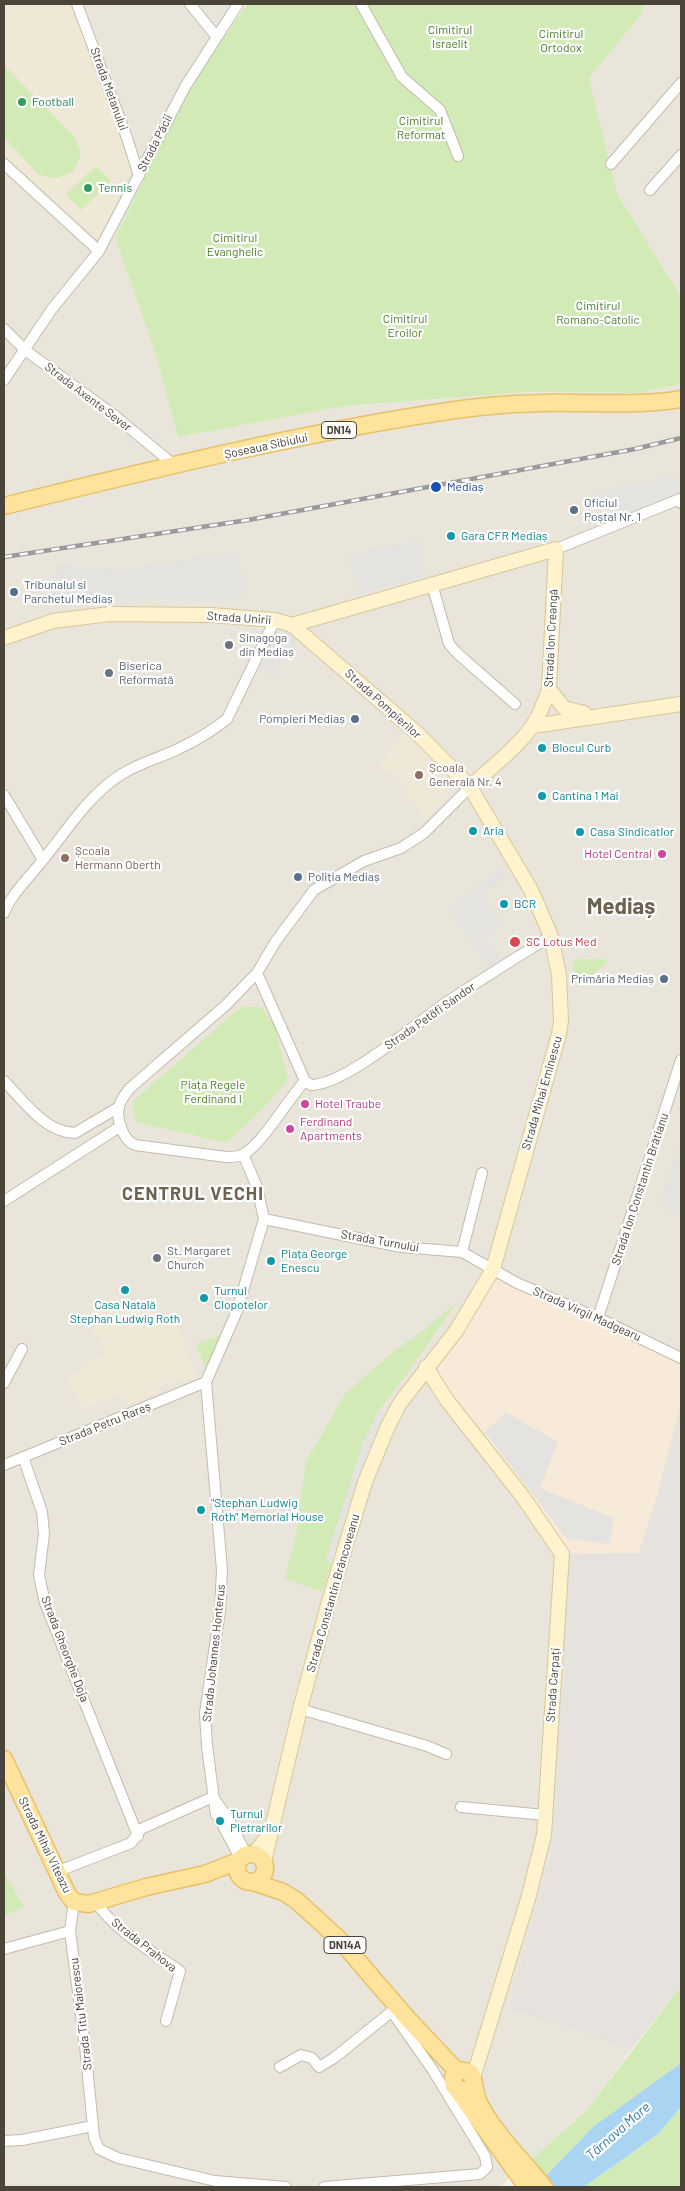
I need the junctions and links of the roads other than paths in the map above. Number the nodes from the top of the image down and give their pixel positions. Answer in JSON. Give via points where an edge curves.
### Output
{"nodes":[{"id":1,"x":77,"y":4,"type":"edge"},
{"id":2,"x":190,"y":4,"type":"edge"},
{"id":3,"x":238,"y":4,"type":"edge"},
{"id":4,"x":361,"y":4,"type":"edge"},
{"id":5,"x":216,"y":36,"type":"junction"},
{"id":6,"x":681,"y":83,"type":"edge"},
{"id":7,"x":681,"y":155,"type":"edge"},
{"id":8,"x":458,"y":156,"type":"dead end"},
{"id":9,"x":4,"y":164,"type":"edge"},
{"id":10,"x":611,"y":164,"type":"dead end"},
{"id":11,"x":138,"y":176,"type":"junction"},
{"id":12,"x":650,"y":190,"type":"dead end"},
{"id":13,"x":98,"y":251,"type":"junction"},
{"id":14,"x":4,"y":328,"type":"edge"},
{"id":15,"x":25,"y":350,"type":"junction"},
{"id":16,"x":4,"y":380,"type":"edge"},
{"id":17,"x":681,"y":399,"type":"edge"},
{"id":18,"x":174,"y":465,"type":"junction"},
{"id":19,"x":681,"y":503,"type":"edge"},
{"id":20,"x":4,"y":506,"type":"edge"},
{"id":21,"x":556,"y":549,"type":"junction"},
{"id":22,"x":432,"y":584,"type":"junction"},
{"id":23,"x":275,"y":620,"type":"junction"},
{"id":24,"x":292,"y":625,"type":"junction"},
{"id":25,"x":4,"y":638,"type":"edge"},
{"id":26,"x":549,"y":689,"type":"junction"},
{"id":27,"x":515,"y":704,"type":"dead end"},
{"id":28,"x":681,"y":704,"type":"edge"},
{"id":29,"x":597,"y":715,"type":"junction"},
{"id":30,"x":533,"y":726,"type":"junction"},
{"id":31,"x":470,"y":786,"type":"junction"},
{"id":32,"x":4,"y":795,"type":"edge"},
{"id":33,"x":43,"y":860,"type":"junction"},
{"id":34,"x":4,"y":913,"type":"edge"},
{"id":35,"x":551,"y":936,"type":"junction"},
{"id":36,"x":258,"y":973,"type":"junction"},
{"id":37,"x":681,"y":1060,"type":"edge"},
{"id":38,"x":4,"y":1080,"type":"edge"},
{"id":39,"x":305,"y":1081,"type":"junction"},
{"id":40,"x":118,"y":1107,"type":"junction"},
{"id":41,"x":121,"y":1126,"type":"junction"},
{"id":42,"x":243,"y":1154,"type":"junction"},
{"id":43,"x":482,"y":1173,"type":"dead end"},
{"id":44,"x":4,"y":1201,"type":"edge"},
{"id":45,"x":264,"y":1219,"type":"junction"},
{"id":46,"x":462,"y":1252,"type":"junction"},
{"id":47,"x":493,"y":1269,"type":"junction"},
{"id":48,"x":598,"y":1318,"type":"junction"},
{"id":49,"x":22,"y":1349,"type":"dead end"},
{"id":50,"x":681,"y":1358,"type":"edge"},
{"id":51,"x":426,"y":1367,"type":"junction"},
{"id":52,"x":4,"y":1382,"type":"edge"},
{"id":53,"x":206,"y":1382,"type":"junction"},
{"id":54,"x":22,"y":1457,"type":"junction"},
{"id":55,"x":4,"y":1465,"type":"edge"},
{"id":56,"x":300,"y":1709,"type":"junction"},
{"id":57,"x":446,"y":1754,"type":"dead end"},
{"id":58,"x":4,"y":1759,"type":"edge"},
{"id":59,"x":213,"y":1797,"type":"junction"},
{"id":60,"x":461,"y":1807,"type":"dead end"},
{"id":61,"x":216,"y":1815,"type":"dead end"},
{"id":62,"x":545,"y":1815,"type":"junction"},
{"id":63,"x":223,"y":1826,"type":"dead end"},
{"id":64,"x":138,"y":1836,"type":"junction"},
{"id":65,"x":250,"y":1865,"type":"junction"},
{"id":66,"x":56,"y":1872,"type":"junction"},
{"id":67,"x":74,"y":1902,"type":"junction"},
{"id":68,"x":96,"y":1902,"type":"junction"},
{"id":69,"x":70,"y":1932,"type":"junction"},
{"id":70,"x":4,"y":1948,"type":"edge"},
{"id":71,"x":399,"y":2012,"type":"junction"},
{"id":72,"x":166,"y":2021,"type":"dead end"},
{"id":73,"x":280,"y":2068,"type":"dead end"},
{"id":74,"x":462,"y":2079,"type":"junction"},
{"id":75,"x":93,"y":2126,"type":"junction"},
{"id":76,"x":4,"y":2141,"type":"edge"},
{"id":77,"x":517,"y":2164,"type":"junction"},
{"id":78,"x":286,"y":2187,"type":"edge"},
{"id":79,"x":324,"y":2187,"type":"edge"},
{"id":80,"x":527,"y":2187,"type":"edge"},
{"id":81,"x":544,"y":2187,"type":"edge"}],
"edges":[{"from":1,"to":11,"type":"street","name":"Strada Metanului"},
{"from":2,"to":5,"type":"street"},
{"from":3,"to":5,"type":"street","name":"Strada Păcii"},
{"from":4,"to":8,"type":"street","via":[[402,77],[440,110]]},
{"from":5,"to":11,"type":"street","name":"Strada Păcii"},
{"from":6,"to":10,"type":"street"},
{"from":7,"to":12,"type":"street"},
{"from":9,"to":13,"type":"street"},
{"from":11,"to":13,"type":"street","name":"Strada Păcii"},
{"from":13,"to":15,"type":"street","name":"Strada Păcii","via":[[52,309]]},
{"from":14,"to":15,"type":"street","name":"Strada Axente Sever"},
{"from":15,"to":16,"type":"street","name":"Strada Păcii"},
{"from":15,"to":18,"type":"street","name":"Strada Axente Sever","via":[[114,415]]},
{"from":17,"to":18,"type":"main road","name":"Șoseaua Sibiului","number":"DN14","via":[[464,409],[345,429]]},
{"from":18,"to":20,"type":"main road","name":"Șoseaua Sibiului","number":"DN14"},
{"from":19,"to":21,"type":"street","via":[[680,499]]},
{"from":21,"to":22,"type":"main road"},
{"from":21,"to":26,"type":"main road","name":"Strada Ion Creangă"},
{"from":22,"to":24,"type":"main road"},
{"from":22,"to":27,"type":"street","via":[[449,644]]},
{"from":23,"to":24,"type":"main road","name":"Strada Unirii"},
{"from":23,"to":25,"type":"main road","name":"Strada Unirii","via":[[211,615],[110,614],[53,621]]},
{"from":23,"to":33,"type":"street","via":[[230,714],[214,729],[123,773],[108,784],[93,797]]},
{"from":24,"to":31,"type":"main road","name":"Strada Pompierilor","via":[[417,734]]},
{"from":26,"to":29,"type":"main road","via":[[564,708]]},
{"from":26,"to":30,"type":"main road","name":"Strada Ion Creangă"},
{"from":28,"to":29,"type":"main road"},
{"from":29,"to":30,"type":"main road"},
{"from":30,"to":31,"type":"main road","name":"Strada Ion Creangă"},
{"from":31,"to":35,"type":"main road","name":"Strada Mihai Eminescu","via":[[531,890]]},
{"from":31,"to":36,"type":"street","via":[[424,833],[401,848],[364,861],[314,890],[276,941]]},
{"from":32,"to":33,"type":"street"},
{"from":33,"to":34,"type":"street","via":[[10,900]]},
{"from":35,"to":39,"type":"street","name":"Strada Petőfi Sándor","via":[[441,1006],[355,1067],[328,1082],[311,1085]]},
{"from":35,"to":47,"type":"main road","name":"Strada Mihai Eminescu","via":[[559,975],[559,1034]]},
{"from":36,"to":39,"type":"street"},
{"from":36,"to":40,"type":"street","via":[[129,1090]]},
{"from":37,"to":48,"type":"street","name":"Strada Ion Constantin Brătianu"},
{"from":38,"to":40,"type":"street","via":[[49,1126],[67,1133],[75,1133]]},
{"from":39,"to":42,"type":"street","via":[[256,1144]]},
{"from":40,"to":41,"type":"street"},
{"from":41,"to":42,"type":"street","via":[[127,1139],[135,1145],[226,1157]]},
{"from":41,"to":44,"type":"street"},
{"from":42,"to":45,"type":"street","via":[[257,1187]]},
{"from":43,"to":46,"type":"street"},
{"from":45,"to":46,"type":"street","name":"Strada Turnului","via":[[401,1247]]},
{"from":45,"to":53,"type":"street","name":"Strada Johannes Honterus","via":[[237,1311]]},
{"from":46,"to":47,"type":"street","name":"Strada Turnului"},
{"from":47,"to":48,"type":"street","name":"Strada Virgil Madgearu","via":[[517,1283]]},
{"from":47,"to":51,"type":"main road","name":"Strada Mihai Eminescu","via":[[456,1331]]},
{"from":48,"to":50,"type":"street","name":"Strada Virgil Madgearu"},
{"from":49,"to":52,"type":"street"},
{"from":51,"to":56,"type":"main road","name":"Strada Constantin Brâncoveanu","via":[[400,1403],[366,1482]]},
{"from":51,"to":62,"type":"main road","name":"Strada Carpați","via":[[446,1399],[524,1497],[562,1554]]},
{"from":53,"to":54,"type":"street","name":"Strada Petru Rareș"},
{"from":53,"to":59,"type":"street","name":"Strada Johannes Honterus","via":[[222,1570],[220,1611],[205,1713]]},
{"from":54,"to":55,"type":"street","name":"Strada Petru Rareș"},
{"from":54,"to":64,"type":"street","name":"Strada Gheorghe Doja","via":[[42,1512],[44,1534],[39,1575],[45,1604]]},
{"from":56,"to":57,"type":"street"},
{"from":56,"to":65,"type":"main road","name":"Strada Constantin Brâncoveanu","via":[[271,1832]]},
{"from":58,"to":66,"type":"main road","name":"Strada Mihai Viteazu"},
{"from":59,"to":61,"type":"street","name":"Strada Johannes Honterus"},
{"from":59,"to":64,"type":"street","via":[[141,1829]]},
{"from":59,"to":65,"type":"street","name":"Strada Johannes Honterus","via":[[228,1818]]},
{"from":60,"to":62,"type":"street"},
{"from":62,"to":74,"type":"main road","name":"Strada Carpați","via":[[538,1862],[486,2038]]},
{"from":63,"to":65,"type":"street"},
{"from":64,"to":66,"type":"street","via":[[131,1843]]},
{"from":65,"to":68,"type":"main road","number":"DN14A","via":[[146,1887]]},
{"from":65,"to":71,"type":"main road","number":"DN14A","via":[[296,1900],[340,1940]]},
{"from":66,"to":67,"type":"main road","name":"Strada Mihai Viteazu"},
{"from":67,"to":68,"type":"main road","number":"DN14A"},
{"from":67,"to":69,"type":"street","name":"Strada Titu Maiorescu"},
{"from":68,"to":72,"type":"street","name":"Strada Prahova","via":[[104,1914],[180,1971]]},
{"from":69,"to":70,"type":"street"},
{"from":69,"to":75,"type":"street","name":"Strada Titu Maiorescu"},
{"from":71,"to":73,"type":"street","via":[[319,2067],[312,2058],[301,2055]]},
{"from":71,"to":74,"type":"main road","number":"DN14A"},
{"from":71,"to":79,"type":"street","via":[[485,2156],[487,2167],[480,2174]]},
{"from":74,"to":77,"type":"main road","number":"DN14A"},
{"from":75,"to":76,"type":"street"},
{"from":75,"to":78,"type":"street","name":"Strada Titu Maiorescu","via":[[99,2149],[118,2158],[215,2181]]},
{"from":77,"to":80,"type":"main road","number":"DN14A"},
{"from":77,"to":81,"type":"main road","number":"DN14A"}]}
